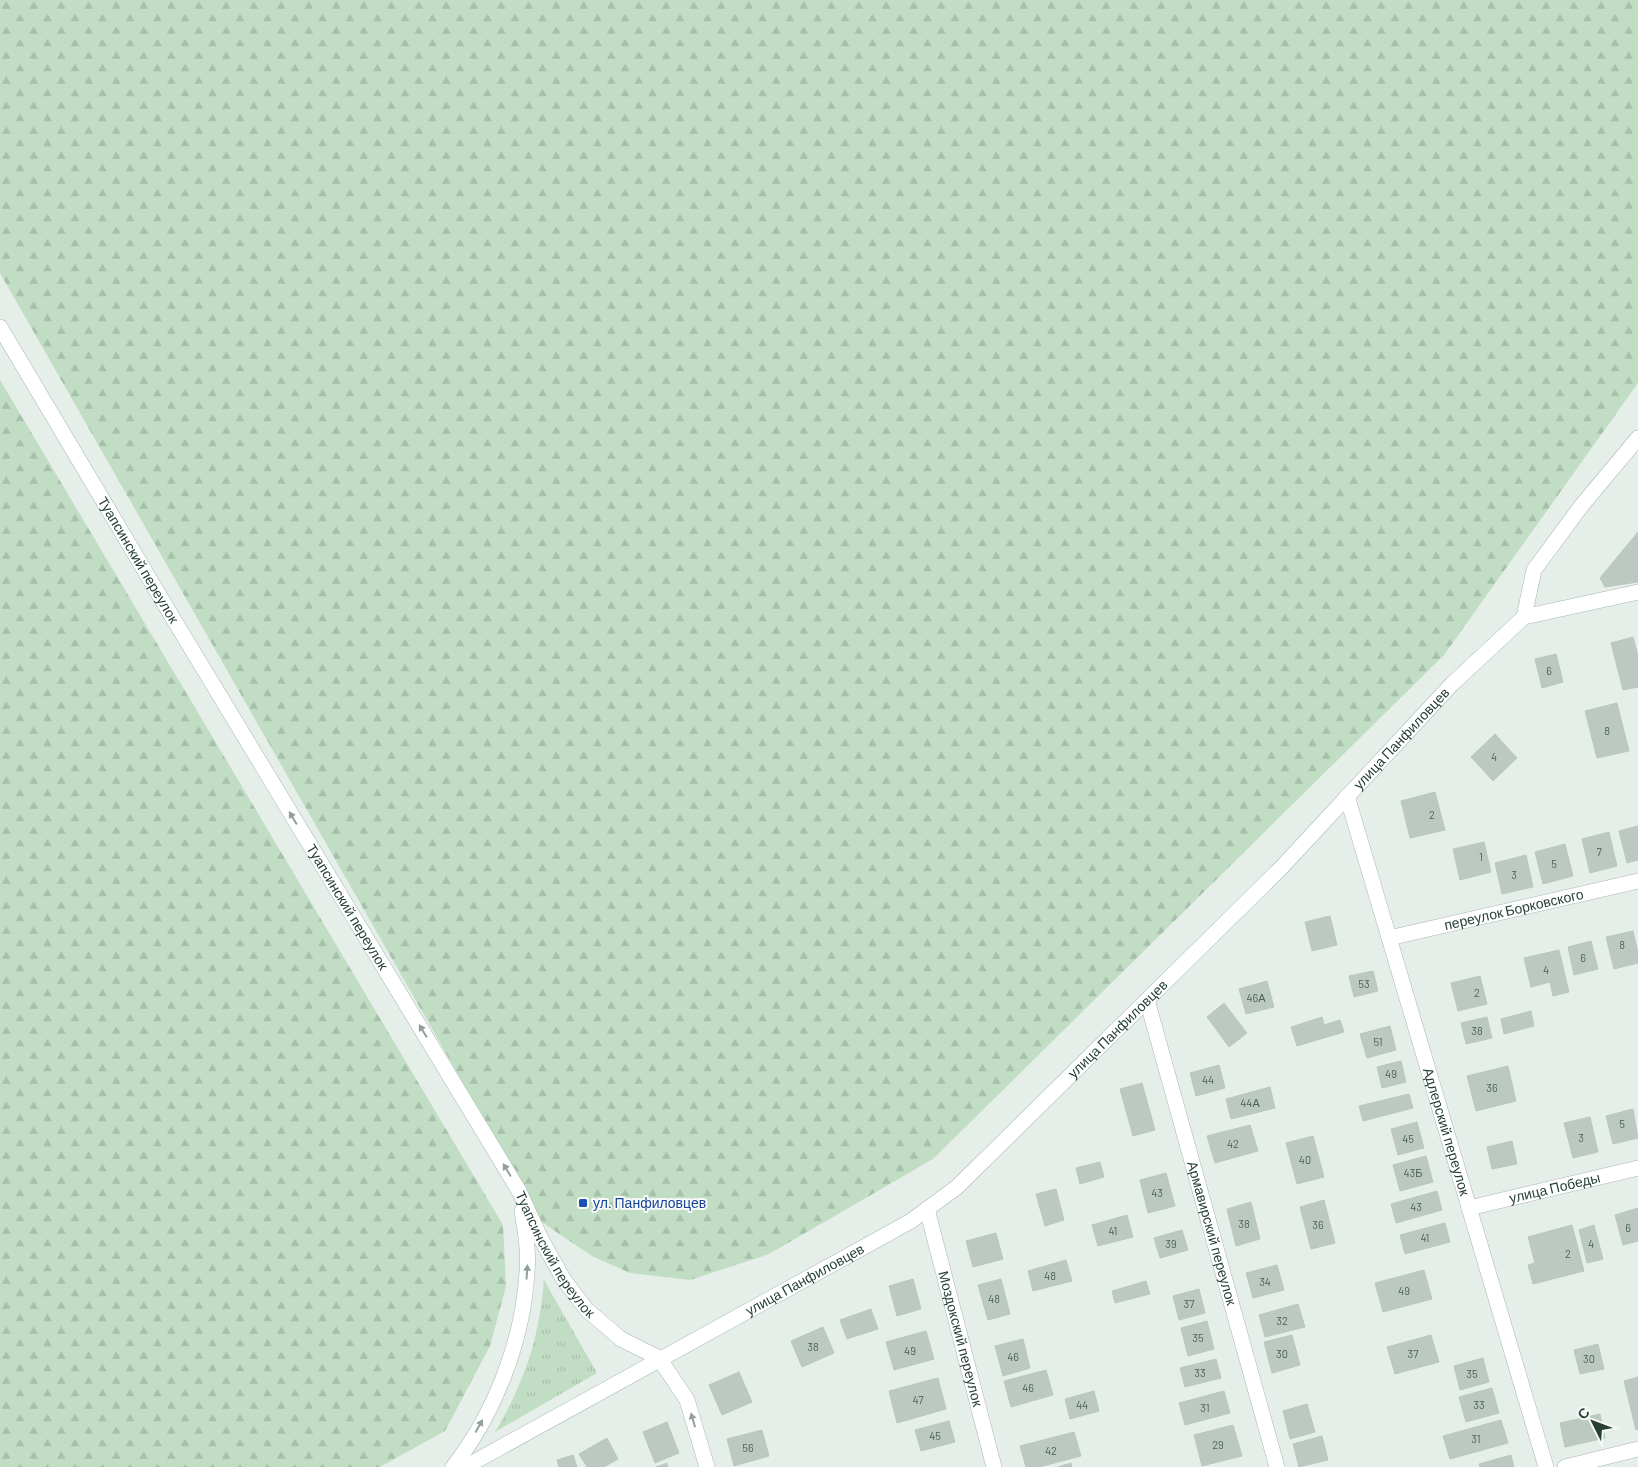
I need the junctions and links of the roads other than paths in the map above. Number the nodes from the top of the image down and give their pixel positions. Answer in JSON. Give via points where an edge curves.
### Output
{"nodes":[{"id":1,"x":0,"y":326,"type":"edge"},
{"id":2,"x":1638,"y":438,"type":"edge"},
{"id":3,"x":1638,"y":592,"type":"edge"},
{"id":4,"x":1524,"y":617,"type":"junction"},
{"id":5,"x":1347,"y":796,"type":"junction"},
{"id":6,"x":1638,"y":881,"type":"edge"},
{"id":7,"x":1390,"y":938,"type":"junction"},
{"id":8,"x":1147,"y":1000,"type":"junction"},
{"id":9,"x":1638,"y":1168,"type":"edge"},
{"id":10,"x":519,"y":1191,"type":"junction"},
{"id":11,"x":1469,"y":1208,"type":"junction"},
{"id":12,"x":927,"y":1209,"type":"junction"},
{"id":13,"x":659,"y":1358,"type":"junction"},
{"id":14,"x":1638,"y":1449,"type":"edge"},
{"id":15,"x":453,"y":1467,"type":"edge"},
{"id":16,"x":464,"y":1467,"type":"edge"},
{"id":17,"x":707,"y":1467,"type":"edge"},
{"id":18,"x":994,"y":1467,"type":"edge"},
{"id":19,"x":1277,"y":1467,"type":"edge"},
{"id":20,"x":1546,"y":1467,"type":"edge"},
{"id":21,"x":1565,"y":1467,"type":"edge"}],
"edges":[{"from":10,"to":1,"type":"street","name":"Туапсинский переулок","one_way":true},
{"from":2,"to":4,"type":"street","via":[[1582,505],[1534,570]]},
{"from":3,"to":4,"type":"street"},
{"from":4,"to":5,"type":"street","name":"улица Панфиловцев","via":[[1452,684]]},
{"from":5,"to":7,"type":"street","name":"Адлерский переулок"},
{"from":5,"to":8,"type":"street","name":"улица Панфиловцев","via":[[1280,869]]},
{"from":6,"to":7,"type":"street","name":"переулок Борковского"},
{"from":7,"to":11,"type":"street","name":"Адлерский переулок"},
{"from":8,"to":12,"type":"street","name":"улица Панфиловцев","via":[[958,1187]]},
{"from":8,"to":19,"type":"street","name":"Армавирский переулок"},
{"from":9,"to":11,"type":"street","name":"улица Победы"},
{"from":10,"to":13,"type":"street","name":"Туапсинский переулок","via":[[564,1280],[587,1310],[622,1339]]},
{"from":15,"to":10,"type":"street","one_way":true,"via":[[498,1391],[513,1349],[527,1272]]},
{"from":11,"to":20,"type":"street","name":"Адлерский переулок"},
{"from":12,"to":13,"type":"street","name":"улица Панфиловцев","via":[[911,1221]]},
{"from":12,"to":18,"type":"street","name":"Моздокский переулок"},
{"from":13,"to":16,"type":"street","name":"улица Панфиловцев"},
{"from":17,"to":13,"type":"street","name":"Туапсинский переулок","one_way":true,"via":[[687,1400]]},
{"from":14,"to":21,"type":"street"}]}
